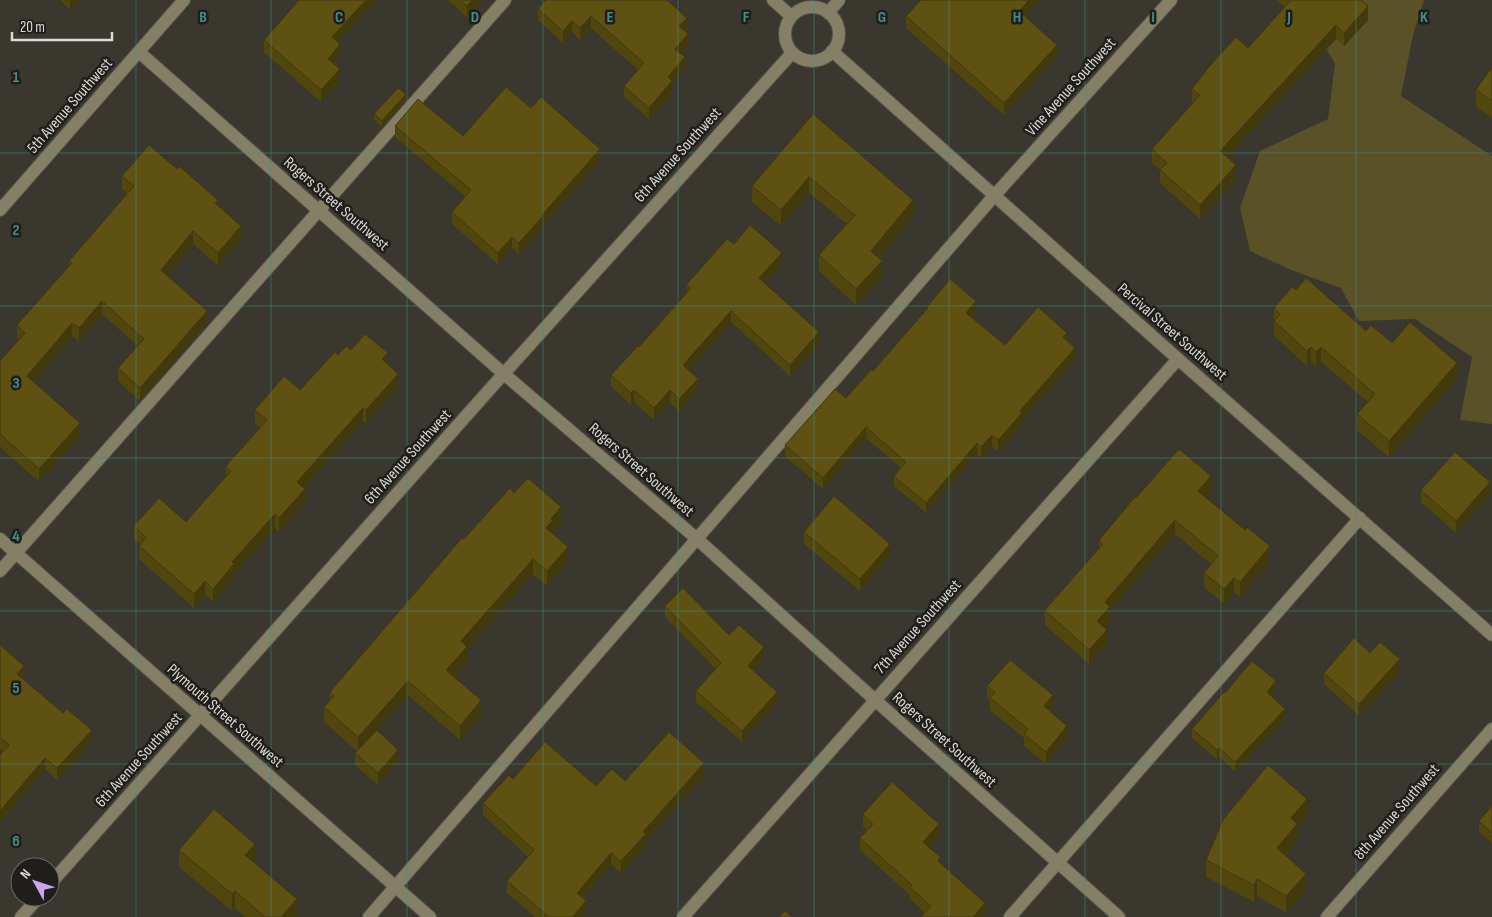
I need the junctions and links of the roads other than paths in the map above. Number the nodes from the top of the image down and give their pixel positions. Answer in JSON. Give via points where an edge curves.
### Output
{"nodes":[{"id":1,"x":184,"y":0,"type":"edge"},
{"id":2,"x":505,"y":0,"type":"edge"},
{"id":3,"x":773,"y":0,"type":"edge"},
{"id":4,"x":839,"y":0,"type":"edge"},
{"id":5,"x":1172,"y":0,"type":"edge"},
{"id":6,"x":828,"y":13,"type":"junction"},
{"id":7,"x":792,"y":16,"type":"junction"},
{"id":8,"x":832,"y":51,"type":"junction"},
{"id":9,"x":139,"y":52,"type":"junction"},
{"id":10,"x":792,"y":53,"type":"junction"},
{"id":11,"x":994,"y":196,"type":"junction"},
{"id":12,"x":0,"y":210,"type":"edge"},
{"id":13,"x":319,"y":210,"type":"junction"},
{"id":14,"x":1178,"y":360,"type":"junction"},
{"id":15,"x":504,"y":374,"type":"junction"},
{"id":16,"x":1360,"y":518,"type":"junction"},
{"id":17,"x":696,"y":538,"type":"junction"},
{"id":18,"x":0,"y":539,"type":"edge"},
{"id":19,"x":15,"y":553,"type":"junction"},
{"id":20,"x":0,"y":571,"type":"edge"},
{"id":21,"x":1492,"y":635,"type":"edge"},
{"id":22,"x":875,"y":700,"type":"junction"},
{"id":23,"x":200,"y":716,"type":"junction"},
{"id":24,"x":1492,"y":729,"type":"edge"},
{"id":25,"x":1058,"y":863,"type":"junction"},
{"id":26,"x":60,"y":873,"type":"edge"},
{"id":27,"x":396,"y":887,"type":"junction"},
{"id":28,"x":30,"y":907,"type":"edge"},
{"id":29,"x":1334,"y":915,"type":"edge"},
{"id":30,"x":21,"y":917,"type":"edge"},
{"id":31,"x":370,"y":917,"type":"edge"},
{"id":32,"x":430,"y":917,"type":"edge"},
{"id":33,"x":683,"y":917,"type":"edge"},
{"id":34,"x":1010,"y":917,"type":"edge"},
{"id":35,"x":1119,"y":917,"type":"edge"}],
"edges":[{"from":1,"to":9,"type":"street","name":"5th Avenue Southwest"},
{"from":2,"to":13,"type":"street"},
{"from":3,"to":7,"type":"street"},
{"from":4,"to":6,"type":"street"},
{"from":5,"to":11,"type":"street","name":"Vine Avenue Southwest"},
{"from":6,"to":7,"type":"street","via":[[808,7]]},
{"from":6,"to":8,"type":"street","via":[[837,24],[838,32],[838,41]]},
{"from":7,"to":10,"type":"street","via":[[784,33]]},
{"from":8,"to":10,"type":"street","via":[[821,60],[812,61]]},
{"from":8,"to":11,"type":"street","name":"Percival Street Southwest"},
{"from":9,"to":12,"type":"street","name":"5th Avenue Southwest"},
{"from":9,"to":13,"type":"street","name":"Rogers Street Southwest"},
{"from":10,"to":15,"type":"street","name":"6th Avenue Southwest"},
{"from":11,"to":14,"type":"street","name":"Percival Street Southwest"},
{"from":11,"to":17,"type":"street","name":"Vine Avenue Southwest"},
{"from":13,"to":15,"type":"street","name":"Rogers Street Southwest"},
{"from":13,"to":19,"type":"street"},
{"from":14,"to":16,"type":"street","name":"Percival Street Southwest"},
{"from":14,"to":22,"type":"street","name":"7th Avenue Southwest"},
{"from":15,"to":17,"type":"street","name":"Rogers Street Southwest"},
{"from":15,"to":23,"type":"street","name":"6th Avenue Southwest"},
{"from":16,"to":21,"type":"street","name":"Percival Street Southwest"},
{"from":16,"to":25,"type":"street"},
{"from":17,"to":22,"type":"street","name":"Rogers Street Southwest"},
{"from":17,"to":27,"type":"street","name":"Vine Avenue Southwest"},
{"from":18,"to":19,"type":"street","name":"Plymouth Street Southwest"},
{"from":19,"to":20,"type":"street"},
{"from":19,"to":23,"type":"street","name":"Plymouth Street Southwest"},
{"from":22,"to":25,"type":"street","name":"Rogers Street Southwest"},
{"from":22,"to":33,"type":"street","name":"7th Avenue Southwest"},
{"from":23,"to":26,"type":"street","name":"6th Avenue Southwest"},
{"from":23,"to":27,"type":"street","name":"Plymouth Street Southwest"},
{"from":24,"to":29,"type":"street","name":"8th Avenue Southwest"},
{"from":25,"to":34,"type":"street"},
{"from":25,"to":35,"type":"street","name":"Rogers Street Southwest"},
{"from":27,"to":31,"type":"street","name":"Vine Avenue Southwest"},
{"from":27,"to":32,"type":"street","name":"Plymouth Street Southwest"},
{"from":28,"to":30,"type":"street"}]}
